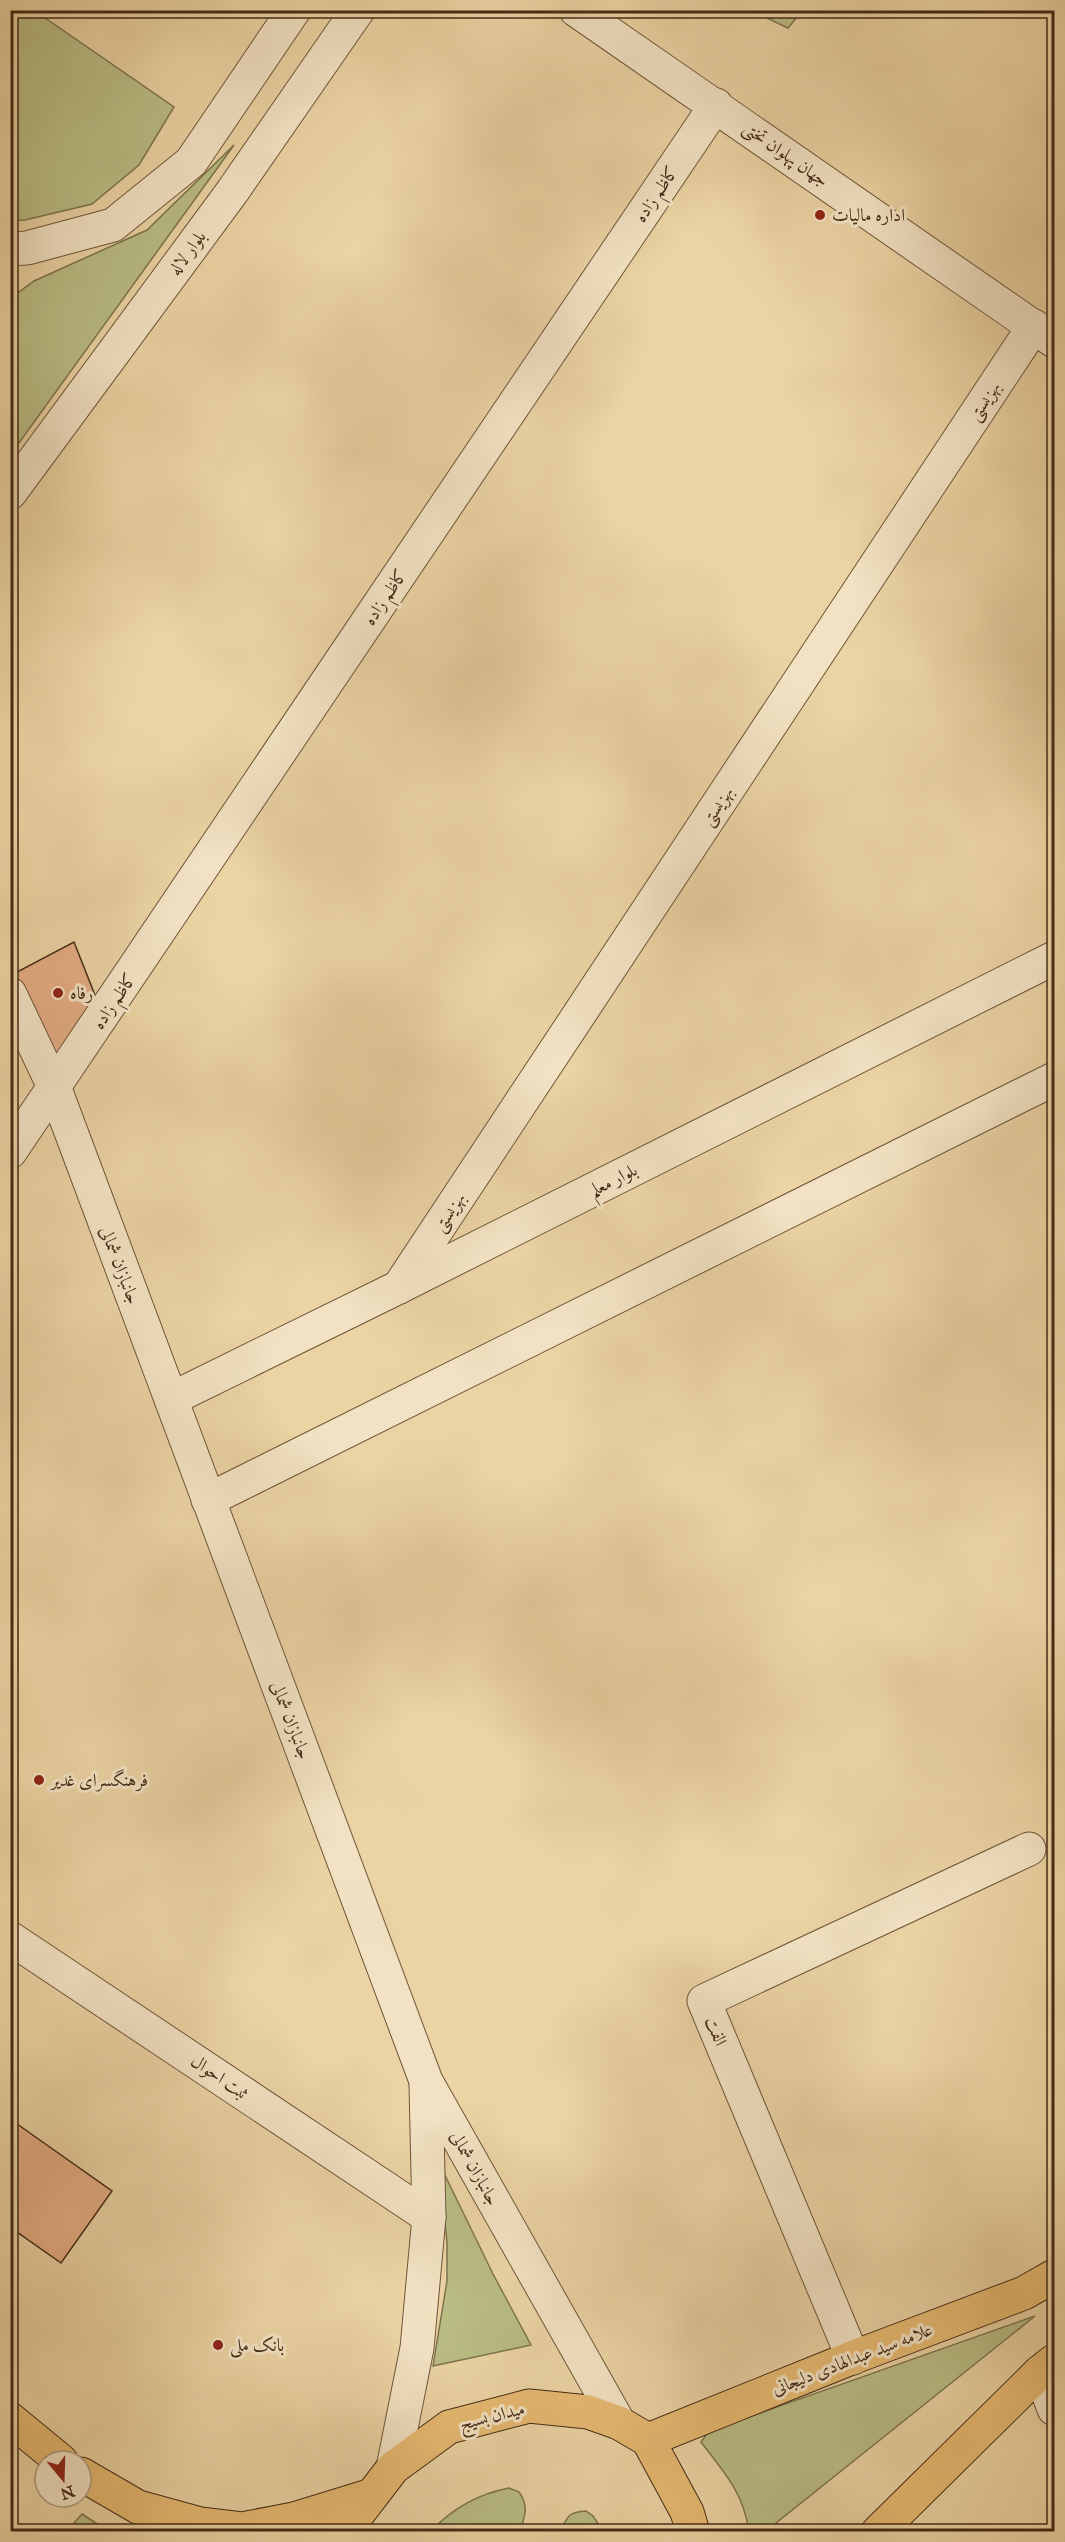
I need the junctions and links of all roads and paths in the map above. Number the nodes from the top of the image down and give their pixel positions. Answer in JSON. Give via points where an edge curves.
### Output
{"nodes":[{"id":1,"x":294,"y":10,"type":"edge"},
{"id":2,"x":358,"y":10,"type":"edge"},
{"id":3,"x":576,"y":10,"type":"edge"},
{"id":4,"x":716,"y":105,"type":"junction"},
{"id":5,"x":10,"y":249,"type":"edge"},
{"id":6,"x":1044,"y":333,"type":"edge"},
{"id":7,"x":10,"y":493,"type":"edge"},
{"id":8,"x":1054,"y":958,"type":"edge"},
{"id":9,"x":10,"y":994,"type":"edge"},
{"id":10,"x":1054,"y":1079,"type":"edge"},
{"id":11,"x":55,"y":1089,"type":"junction"},
{"id":12,"x":10,"y":1152,"type":"edge"},
{"id":13,"x":399,"y":1287,"type":"junction"},
{"id":14,"x":171,"y":1399,"type":"junction"},
{"id":15,"x":208,"y":1500,"type":"junction"},
{"id":16,"x":1029,"y":1849,"type":"dead end"},
{"id":17,"x":10,"y":1938,"type":"edge"},
{"id":18,"x":426,"y":2081,"type":"junction"},
{"id":19,"x":429,"y":2217,"type":"junction"},
{"id":20,"x":1054,"y":2276,"type":"edge"},
{"id":21,"x":853,"y":2358,"type":"junction"},
{"id":22,"x":1047,"y":2367,"type":"edge"},
{"id":23,"x":1054,"y":2409,"type":"edge"},
{"id":24,"x":10,"y":2419,"type":"edge"},
{"id":25,"x":619,"y":2423,"type":"junction"},
{"id":26,"x":648,"y":2440,"type":"junction"},
{"id":27,"x":46,"y":2449,"type":"edge"},
{"id":28,"x":393,"y":2468,"type":"junction"},
{"id":29,"x":93,"y":2481,"type":"edge"},
{"id":30,"x":372,"y":2495,"type":"junction"},
{"id":31,"x":344,"y":2532,"type":"edge"},
{"id":32,"x":693,"y":2532,"type":"edge"},
{"id":33,"x":878,"y":2532,"type":"edge"}],
"edges":[{"from":1,"to":5,"type":"street","via":[[191,162],[113,225]]},
{"from":2,"to":7,"type":"street","name":"بلوار لاله","via":[[232,192]]},
{"from":3,"to":4,"type":"street","name":"جهان پهلوان تختی"},
{"from":4,"to":6,"type":"street","name":"جهان پهلوان تختی"},
{"from":4,"to":11,"type":"street","name":"کاظم زاده"},
{"from":6,"to":13,"type":"street","name":"بهزیستی"},
{"from":8,"to":13,"type":"street","name":"بلوار معلم"},
{"from":9,"to":11,"type":"street","name":"جانبازان شمالی"},
{"from":10,"to":15,"type":"street"},
{"from":11,"to":12,"type":"street","name":"کاظم زاده"},
{"from":11,"to":14,"type":"street","name":"جانبازان شمالی"},
{"from":13,"to":14,"type":"street","name":"بلوار معلم"},
{"from":14,"to":15,"type":"street","name":"جانبازان شمالی"},
{"from":15,"to":18,"type":"street","name":"جانبازان شمالی"},
{"from":16,"to":21,"type":"street","name":"الفت","via":[[704,2001]]},
{"from":17,"to":19,"type":"street","name":"ثبت احوال"},
{"from":18,"to":19,"type":"street"},
{"from":18,"to":25,"type":"street","name":"جانبازان شمالی"},
{"from":19,"to":28,"type":"street","via":[[417,2348]]},
{"from":20,"to":21,"type":"main road","name":"علامه سید عبدالهادی دلیجانی","via":[[1024,2293]]},
{"from":21,"to":26,"type":"main road","name":"علامه سید عبدالهادی دلیجانی"},
{"from":22,"to":23,"type":"street"},
{"from":22,"to":33,"type":"main road"},
{"from":24,"to":27,"type":"main road"},
{"from":25,"to":26,"type":"main road","name":"میدان بسیج"},
{"from":25,"to":28,"type":"main road","name":"میدان بسیج","via":[[588,2412],[529,2406],[449,2427]]},
{"from":26,"to":32,"type":"main road","via":[[687,2512]]},
{"from":28,"to":30,"type":"main road","name":"میدان بسیج"},
{"from":29,"to":30,"type":"main road","via":[[138,2507],[200,2524],[242,2529],[294,2519]]},
{"from":30,"to":31,"type":"main road","name":"میدان بسیج"}]}
